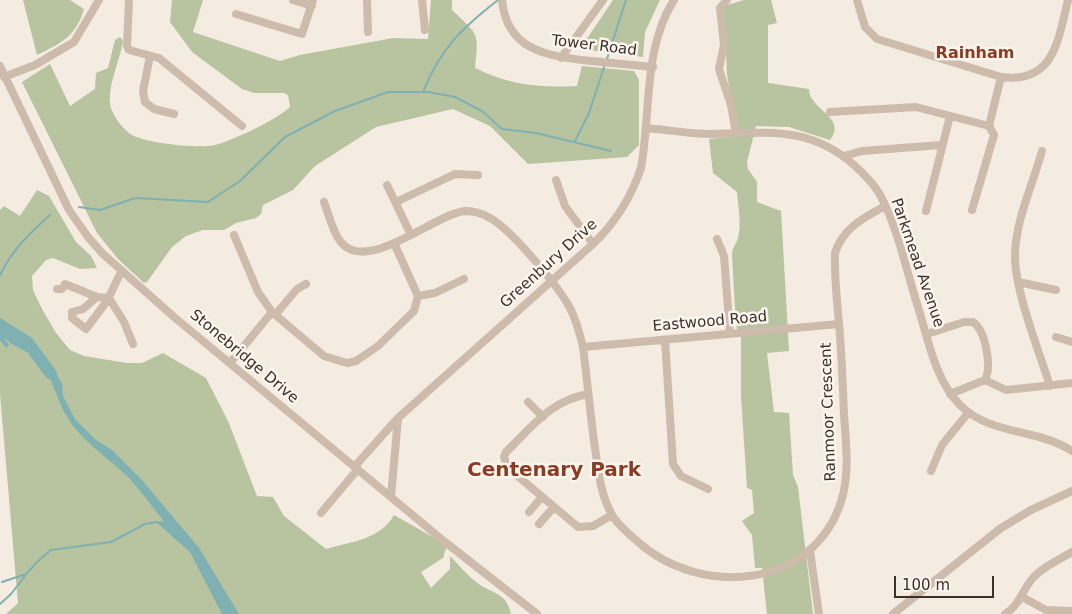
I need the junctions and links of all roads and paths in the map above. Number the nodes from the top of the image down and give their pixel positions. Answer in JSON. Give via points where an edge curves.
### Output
{"nodes":[{"id":1,"x":99,"y":0,"type":"edge"},
{"id":2,"x":129,"y":0,"type":"edge"},
{"id":3,"x":293,"y":0,"type":"edge"},
{"id":4,"x":367,"y":0,"type":"edge"},
{"id":5,"x":422,"y":0,"type":"edge"},
{"id":6,"x":603,"y":0,"type":"edge"},
{"id":7,"x":674,"y":0,"type":"edge"},
{"id":8,"x":727,"y":0,"type":"edge"},
{"id":9,"x":857,"y":0,"type":"edge"},
{"id":10,"x":1068,"y":0,"type":"edge"},
{"id":11,"x":505,"y":1,"type":"edge"},
{"id":12,"x":313,"y":3,"type":"edge"},
{"id":13,"x":236,"y":14,"type":"dead end"},
{"id":14,"x":425,"y":30,"type":"dead end"},
{"id":15,"x":368,"y":32,"type":"dead end"},
{"id":16,"x":150,"y":56,"type":"junction"},
{"id":17,"x":561,"y":58,"type":"junction"},
{"id":18,"x":0,"y":66,"type":"edge"},
{"id":19,"x":653,"y":66,"type":"junction"},
{"id":20,"x":4,"y":76,"type":"junction"},
{"id":21,"x":1001,"y":77,"type":"junction"},
{"id":22,"x":830,"y":112,"type":"dead end"},
{"id":23,"x":174,"y":114,"type":"dead end"},
{"id":24,"x":950,"y":116,"type":"junction"},
{"id":25,"x":242,"y":126,"type":"dead end"},
{"id":26,"x":989,"y":126,"type":"junction"},
{"id":27,"x":647,"y":128,"type":"junction"},
{"id":28,"x":736,"y":133,"type":"junction"},
{"id":29,"x":942,"y":145,"type":"junction"},
{"id":30,"x":1042,"y":151,"type":"dead end"},
{"id":31,"x":844,"y":156,"type":"junction"},
{"id":32,"x":478,"y":175,"type":"dead end"},
{"id":33,"x":556,"y":180,"type":"dead end"},
{"id":34,"x":387,"y":185,"type":"dead end"},
{"id":35,"x":324,"y":202,"type":"dead end"},
{"id":36,"x":396,"y":202,"type":"junction"},
{"id":37,"x":885,"y":206,"type":"junction"},
{"id":38,"x":972,"y":210,"type":"dead end"},
{"id":39,"x":926,"y":211,"type":"dead end"},
{"id":40,"x":234,"y":235,"type":"dead end"},
{"id":41,"x":411,"y":235,"type":"junction"},
{"id":42,"x":717,"y":239,"type":"dead end"},
{"id":43,"x":394,"y":243,"type":"junction"},
{"id":44,"x":593,"y":244,"type":"junction"},
{"id":45,"x":121,"y":272,"type":"junction"},
{"id":46,"x":464,"y":279,"type":"dead end"},
{"id":47,"x":552,"y":280,"type":"junction"},
{"id":48,"x":1018,"y":282,"type":"junction"},
{"id":49,"x":306,"y":284,"type":"dead end"},
{"id":50,"x":57,"y":289,"type":"dead end"},
{"id":51,"x":1056,"y":290,"type":"dead end"},
{"id":52,"x":418,"y":296,"type":"junction"},
{"id":53,"x":97,"y":297,"type":"junction"},
{"id":54,"x":109,"y":298,"type":"junction"},
{"id":55,"x":273,"y":314,"type":"junction"},
{"id":56,"x":839,"y":324,"type":"junction"},
{"id":57,"x":730,"y":334,"type":"junction"},
{"id":58,"x":927,"y":334,"type":"junction"},
{"id":59,"x":1056,"y":338,"type":"dead end"},
{"id":60,"x":665,"y":340,"type":"junction"},
{"id":61,"x":1072,"y":342,"type":"edge"},
{"id":62,"x":133,"y":344,"type":"dead end"},
{"id":63,"x":583,"y":347,"type":"junction"},
{"id":64,"x":230,"y":363,"type":"junction"},
{"id":65,"x":985,"y":380,"type":"junction"},
{"id":66,"x":1072,"y":383,"type":"edge"},
{"id":67,"x":1050,"y":386,"type":"junction"},
{"id":68,"x":588,"y":394,"type":"junction"},
{"id":69,"x":950,"y":394,"type":"junction"},
{"id":70,"x":528,"y":402,"type":"dead end"},
{"id":71,"x":968,"y":413,"type":"junction"},
{"id":72,"x":543,"y":417,"type":"junction"},
{"id":73,"x":398,"y":418,"type":"junction"},
{"id":74,"x":1072,"y":451,"type":"edge"},
{"id":75,"x":356,"y":467,"type":"junction"},
{"id":76,"x":932,"y":471,"type":"dead end"},
{"id":77,"x":708,"y":489,"type":"dead end"},
{"id":78,"x":1072,"y":491,"type":"edge"},
{"id":79,"x":392,"y":497,"type":"junction"},
{"id":80,"x":541,"y":498,"type":"junction"},
{"id":81,"x":553,"y":508,"type":"junction"},
{"id":82,"x":321,"y":512,"type":"dead end"},
{"id":83,"x":529,"y":512,"type":"dead end"},
{"id":84,"x":612,"y":516,"type":"junction"},
{"id":85,"x":539,"y":524,"type":"dead end"},
{"id":86,"x":810,"y":551,"type":"junction"},
{"id":87,"x":1072,"y":552,"type":"edge"},
{"id":88,"x":1022,"y":598,"type":"junction"},
{"id":89,"x":1072,"y":611,"type":"edge"},
{"id":90,"x":537,"y":614,"type":"edge"},
{"id":91,"x":819,"y":614,"type":"edge"},
{"id":92,"x":893,"y":614,"type":"edge"},
{"id":93,"x":1005,"y":614,"type":"edge"}],
"edges":[{"from":1,"to":20,"type":"street","via":[[74,42],[35,65]]},
{"from":2,"to":16,"type":"street","via":[[127,46],[129,50]]},
{"from":3,"to":12,"type":"street"},
{"from":4,"to":15,"type":"street"},
{"from":5,"to":14,"type":"street"},
{"from":6,"to":17,"type":"street"},
{"from":7,"to":19,"type":"street","name":"Greenbury Drive","via":[[659,34]]},
{"from":8,"to":28,"type":"street","via":[[720,8],[724,39],[719,69],[732,105]]},
{"from":9,"to":21,"type":"street","via":[[865,27],[877,39]]},
{"from":10,"to":21,"type":"street","via":[[1057,43],[1045,66],[1023,78]]},
{"from":11,"to":17,"type":"street","name":"Tower Road","via":[[507,22],[518,38],[537,51]]},
{"from":12,"to":13,"type":"street","via":[[304,33],[300,34]]},
{"from":16,"to":23,"type":"street","via":[[143,91],[145,102],[154,109]]},
{"from":16,"to":25,"type":"street","via":[[158,58]]},
{"from":17,"to":19,"type":"street","name":"Tower Road"},
{"from":18,"to":20,"type":"street","name":"Stonebridge Drive"},
{"from":19,"to":27,"type":"street","name":"Greenbury Drive"},
{"from":20,"to":45,"type":"street","name":"Stonebridge Drive","via":[[69,210],[88,237]]},
{"from":21,"to":26,"type":"street"},
{"from":22,"to":24,"type":"street","via":[[916,107]]},
{"from":24,"to":26,"type":"street"},
{"from":24,"to":29,"type":"street"},
{"from":26,"to":38,"type":"street","via":[[994,135]]},
{"from":27,"to":28,"type":"street","name":"Parkmead Avenue","via":[[709,134]]},
{"from":27,"to":44,"type":"street","name":"Greenbury Drive","via":[[635,186],[615,221]]},
{"from":28,"to":31,"type":"street","name":"Parkmead Avenue","via":[[791,133],[818,141]]},
{"from":29,"to":31,"type":"street","via":[[862,151]]},
{"from":29,"to":39,"type":"street"},
{"from":30,"to":48,"type":"street","via":[[1017,234]]},
{"from":31,"to":37,"type":"street","name":"Parkmead Avenue","via":[[874,186]]},
{"from":32,"to":36,"type":"street","via":[[455,174]]},
{"from":33,"to":44,"type":"street","via":[[565,206]]},
{"from":34,"to":36,"type":"street"},
{"from":35,"to":43,"type":"street","name":"Ranmoor Crescent","via":[[340,241],[350,248],[366,252]]},
{"from":36,"to":41,"type":"street"},
{"from":37,"to":56,"type":"street","name":"Ranmoor Crescent","via":[[857,222],[839,241],[835,264]]},
{"from":37,"to":58,"type":"street","name":"Parkmead Avenue"},
{"from":40,"to":55,"type":"street","via":[[258,292]]},
{"from":41,"to":43,"type":"street","name":"Ranmoor Crescent"},
{"from":41,"to":47,"type":"street","name":"Ranmoor Crescent","via":[[462,212],[482,214],[497,223]]},
{"from":42,"to":57,"type":"street","via":[[724,256]]},
{"from":43,"to":52,"type":"street"},
{"from":44,"to":47,"type":"street","name":"Greenbury Drive"},
{"from":45,"to":54,"type":"street"},
{"from":45,"to":64,"type":"street","name":"Stonebridge Drive"},
{"from":46,"to":52,"type":"street","via":[[435,293]]},
{"from":47,"to":63,"type":"street","name":"Ranmoor Crescent","via":[[570,309]]},
{"from":47,"to":73,"type":"street","name":"Greenbury Drive"},
{"from":48,"to":51,"type":"street"},
{"from":48,"to":67,"type":"street"},
{"from":49,"to":55,"type":"street"},
{"from":50,"to":53,"type":"street","via":[[62,290],[65,284]]},
{"from":52,"to":55,"type":"street","via":[[414,311],[394,333],[366,355],[347,363],[324,356]]},
{"from":53,"to":54,"type":"street"},
{"from":53,"to":54,"type":"street","via":[[83,310],[72,312],[72,318],[86,329]]},
{"from":54,"to":62,"type":"street"},
{"from":55,"to":64,"type":"street"},
{"from":56,"to":57,"type":"street","name":"Eastwood Road"},
{"from":56,"to":86,"type":"street","name":"Ranmoor Crescent","via":[[846,442],[845,487],[832,521]]},
{"from":57,"to":60,"type":"street","name":"Eastwood Road"},
{"from":58,"to":65,"type":"street","via":[[964,322],[976,323],[988,358]]},
{"from":58,"to":69,"type":"street","name":"Parkmead Avenue","via":[[941,378]]},
{"from":59,"to":61,"type":"street"},
{"from":60,"to":63,"type":"street","name":"Eastwood Road"},
{"from":60,"to":77,"type":"street","via":[[673,464],[681,476]]},
{"from":63,"to":68,"type":"street","name":"Ranmoor Crescent"},
{"from":64,"to":75,"type":"street","name":"Stonebridge Drive"},
{"from":65,"to":67,"type":"street","via":[[1006,390]]},
{"from":65,"to":69,"type":"street"},
{"from":66,"to":67,"type":"street"},
{"from":68,"to":72,"type":"street","via":[[563,400]]},
{"from":68,"to":84,"type":"street","name":"Ranmoor Crescent","via":[[598,475]]},
{"from":69,"to":71,"type":"street","name":"Parkmead Avenue"},
{"from":70,"to":72,"type":"street"},
{"from":71,"to":74,"type":"street","name":"Parkmead Avenue","via":[[991,426],[1051,440]]},
{"from":71,"to":76,"type":"street","via":[[939,450]]},
{"from":72,"to":80,"type":"street","via":[[504,457],[508,468]]},
{"from":73,"to":75,"type":"street","name":"Greenbury Drive"},
{"from":73,"to":79,"type":"street"},
{"from":75,"to":79,"type":"street","name":"Stonebridge Drive"},
{"from":75,"to":82,"type":"street","name":"Greenbury Drive"},
{"from":78,"to":92,"type":"street","via":[[1001,528]]},
{"from":79,"to":90,"type":"street","name":"Stonebridge Drive"},
{"from":80,"to":81,"type":"street"},
{"from":80,"to":83,"type":"street"},
{"from":81,"to":84,"type":"street","via":[[578,527],[586,528]]},
{"from":81,"to":85,"type":"street"},
{"from":84,"to":86,"type":"street","name":"Ranmoor Crescent","via":[[650,553],[666,563],[702,575],[719,577],[764,573],[790,564]]},
{"from":86,"to":91,"type":"street"},
{"from":87,"to":88,"type":"street","via":[[1039,572],[1028,583]]},
{"from":88,"to":89,"type":"street","via":[[1046,610]]},
{"from":88,"to":93,"type":"street"}]}
